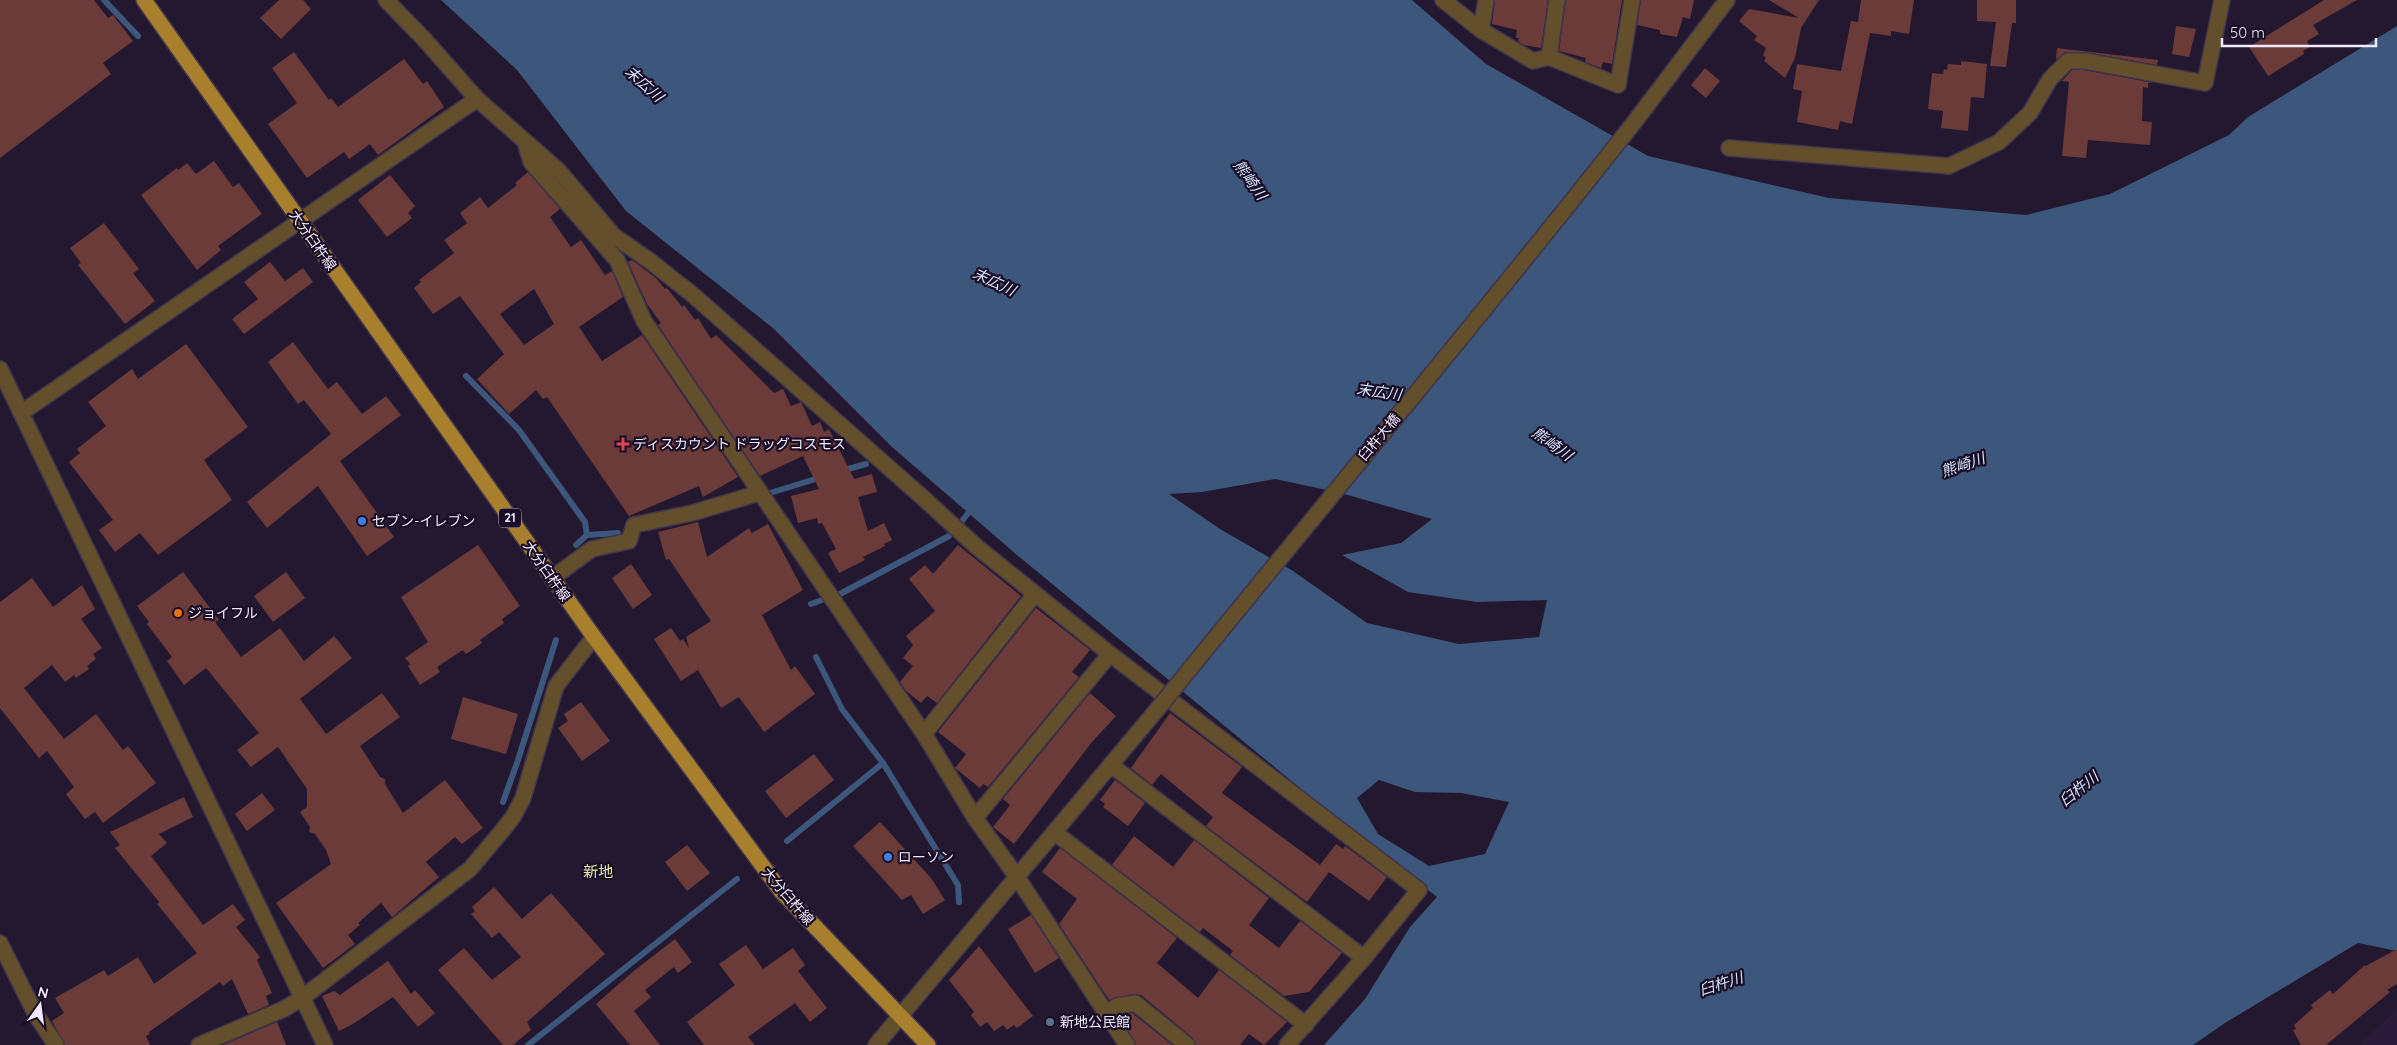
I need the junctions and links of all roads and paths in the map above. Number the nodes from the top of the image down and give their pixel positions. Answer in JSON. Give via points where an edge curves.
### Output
{"nodes":[{"id":1,"x":144,"y":0,"type":"edge"},
{"id":2,"x":386,"y":0,"type":"edge"},
{"id":3,"x":1443,"y":0,"type":"edge"},
{"id":4,"x":1486,"y":0,"type":"edge"},
{"id":5,"x":1557,"y":0,"type":"edge"},
{"id":6,"x":1632,"y":0,"type":"edge"},
{"id":7,"x":1727,"y":0,"type":"edge"},
{"id":8,"x":2222,"y":0,"type":"edge"},
{"id":9,"x":1480,"y":30,"type":"junction"},
{"id":10,"x":1549,"y":57,"type":"junction"},
{"id":11,"x":477,"y":99,"type":"junction"},
{"id":12,"x":526,"y":145,"type":"junction"},
{"id":13,"x":1729,"y":148,"type":"dead end"},
{"id":14,"x":299,"y":221,"type":"junction"},
{"id":15,"x":0,"y":369,"type":"edge"},
{"id":16,"x":21,"y":413,"type":"junction"},
{"id":17,"x":759,"y":492,"type":"junction"},
{"id":18,"x":552,"y":578,"type":"junction"},
{"id":19,"x":1035,"y":594,"type":"junction"},
{"id":20,"x":594,"y":637,"type":"junction"},
{"id":21,"x":1110,"y":654,"type":"junction"},
{"id":22,"x":924,"y":734,"type":"junction"},
{"id":23,"x":1111,"y":765,"type":"junction"},
{"id":24,"x":975,"y":818,"type":"junction"},
{"id":25,"x":1054,"y":832,"type":"junction"},
{"id":26,"x":1017,"y":877,"type":"junction"},
{"id":27,"x":0,"y":943,"type":"edge"},
{"id":28,"x":1364,"y":958,"type":"junction"},
{"id":29,"x":302,"y":998,"type":"junction"},
{"id":30,"x":1106,"y":1012,"type":"junction"},
{"id":31,"x":900,"y":1016,"type":"junction"},
{"id":32,"x":1306,"y":1025,"type":"junction"},
{"id":33,"x":56,"y":1045,"type":"edge"},
{"id":34,"x":199,"y":1045,"type":"edge"},
{"id":35,"x":325,"y":1045,"type":"edge"},
{"id":36,"x":876,"y":1045,"type":"edge"},
{"id":37,"x":928,"y":1045,"type":"edge"},
{"id":38,"x":1127,"y":1045,"type":"edge"},
{"id":39,"x":1187,"y":1045,"type":"edge"},
{"id":40,"x":1287,"y":1045,"type":"edge"}],
"edges":[{"from":1,"to":14,"type":"main road","name":"大分臼杵線","number":"21"},
{"from":2,"to":11,"type":"street"},
{"from":3,"to":9,"type":"street"},
{"from":4,"to":9,"type":"street"},
{"from":5,"to":10,"type":"street"},
{"from":6,"to":10,"type":"street","via":[[1618,85]]},
{"from":7,"to":23,"type":"street","name":"臼杵大橋","bridge":true,"via":[[1566,210]]},
{"from":8,"to":13,"type":"street","via":[[2205,83],[2085,61],[2068,62],[2050,79],[2030,113],[1999,142],[1950,166]]},
{"from":9,"to":10,"type":"street","via":[[1533,61]]},
{"from":11,"to":12,"type":"street"},
{"from":11,"to":14,"type":"street"},
{"from":12,"to":17,"type":"street","via":[[531,162],[618,260],[644,321]]},
{"from":12,"to":19,"type":"street","via":[[559,171],[614,236],[693,296],[977,547]]},
{"from":14,"to":16,"type":"street"},
{"from":14,"to":18,"type":"main road","name":"大分臼杵線","number":"21"},
{"from":15,"to":16,"type":"street"},
{"from":16,"to":29,"type":"street"},
{"from":17,"to":18,"type":"street","via":[[692,513],[634,524],[629,541],[592,548]]},
{"from":17,"to":22,"type":"street"},
{"from":18,"to":20,"type":"main road","name":"大分臼杵線","number":"21"},
{"from":19,"to":21,"type":"street"},
{"from":19,"to":22,"type":"street"},
{"from":20,"to":29,"type":"street","via":[[556,686],[523,798],[513,817],[470,869]]},
{"from":20,"to":31,"type":"main road","name":"大分臼杵線","number":"21","via":[[781,891]]},
{"from":21,"to":24,"type":"street"},
{"from":21,"to":28,"type":"street","via":[[1419,890]]},
{"from":22,"to":24,"type":"street"},
{"from":23,"to":25,"type":"street","name":"臼杵大橋"},
{"from":23,"to":28,"type":"street"},
{"from":24,"to":26,"type":"street"},
{"from":25,"to":26,"type":"street","name":"臼杵大橋"},
{"from":25,"to":32,"type":"street"},
{"from":26,"to":30,"type":"street"},
{"from":26,"to":31,"type":"street","name":"臼杵大橋"},
{"from":27,"to":33,"type":"street","via":[[36,1015]]},
{"from":28,"to":32,"type":"street"},
{"from":29,"to":34,"type":"street","via":[[284,1009]]},
{"from":29,"to":35,"type":"street"},
{"from":30,"to":38,"type":"street"},
{"from":30,"to":39,"type":"street","via":[[1135,1003]]},
{"from":31,"to":36,"type":"street","name":"臼杵大橋"},
{"from":31,"to":37,"type":"main road","name":"大分臼杵線","number":"21"},
{"from":32,"to":40,"type":"street"}]}
